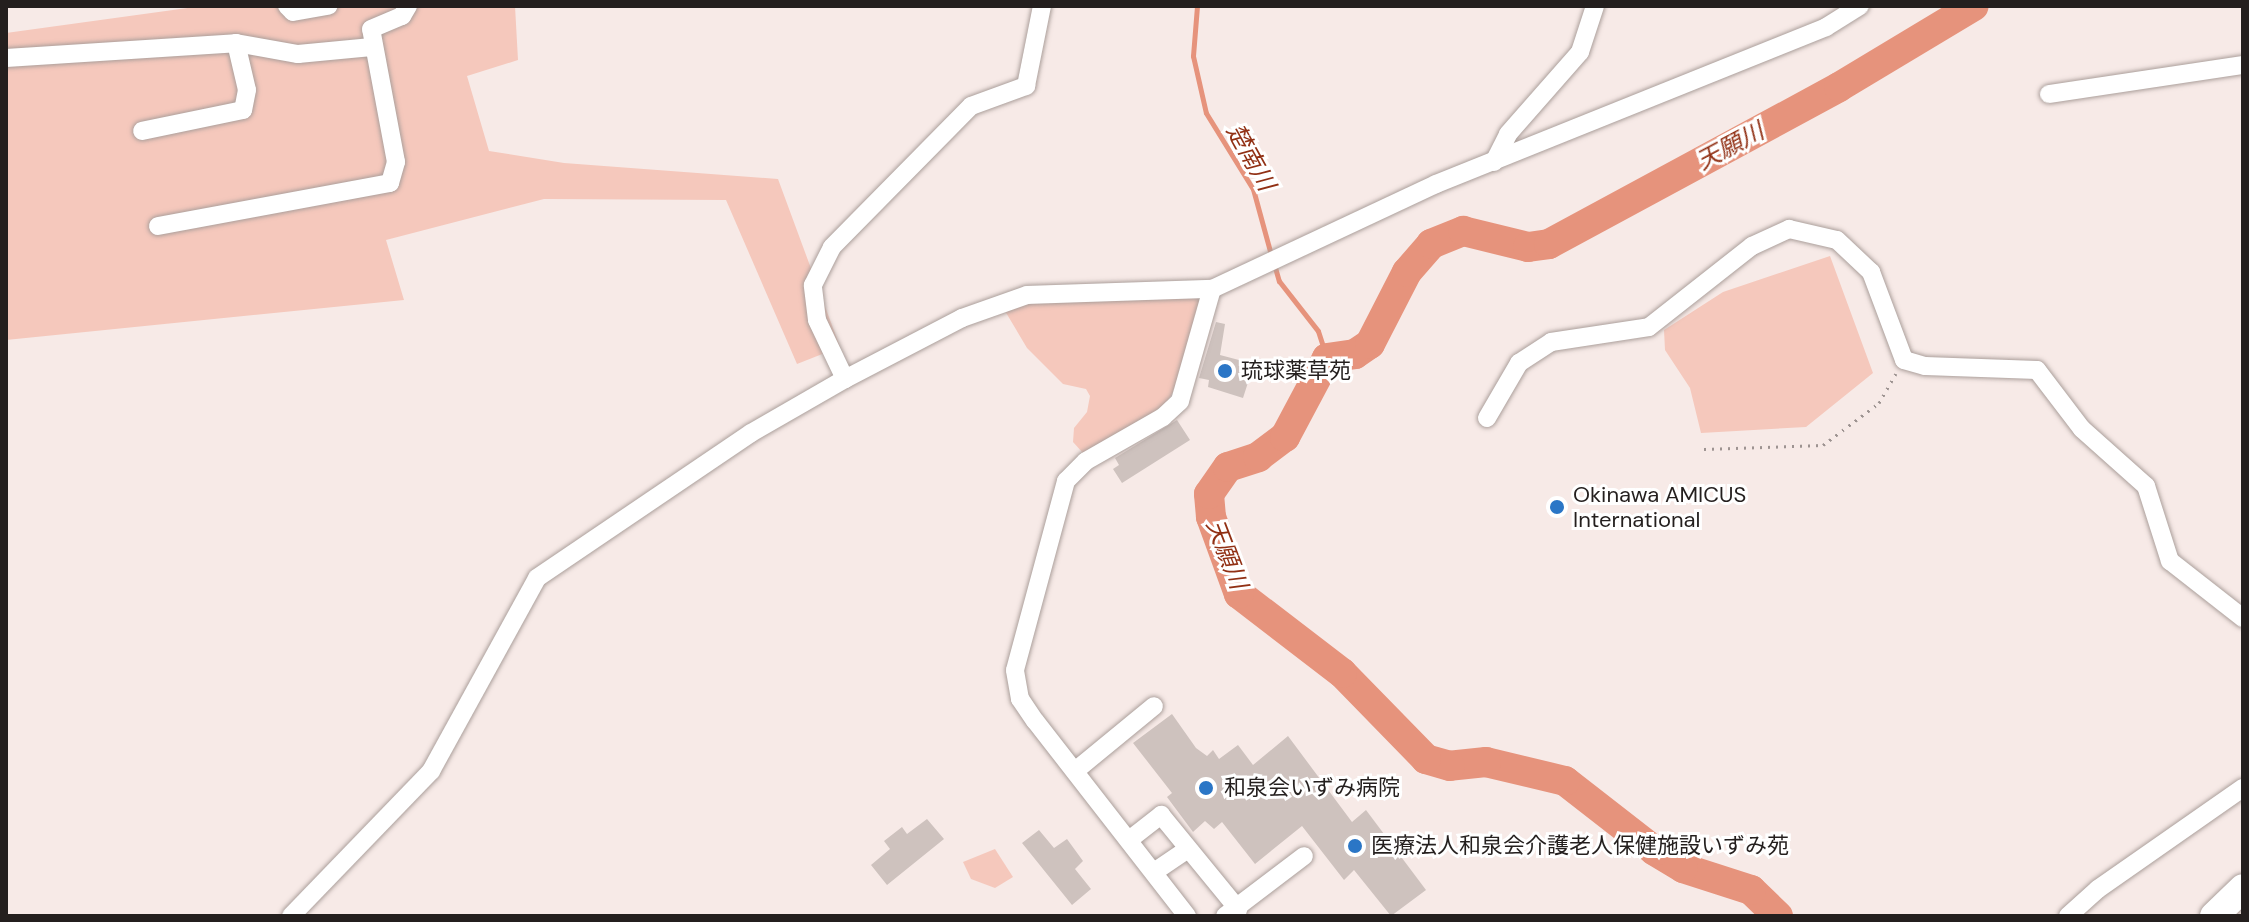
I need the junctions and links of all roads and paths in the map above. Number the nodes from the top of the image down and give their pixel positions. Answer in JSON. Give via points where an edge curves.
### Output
{"nodes":[{"id":1,"x":287,"y":6,"type":"edge"},
{"id":2,"x":328,"y":6,"type":"edge"},
{"id":3,"x":408,"y":6,"type":"edge"},
{"id":4,"x":1042,"y":6,"type":"edge"},
{"id":5,"x":1595,"y":6,"type":"edge"},
{"id":6,"x":1860,"y":6,"type":"edge"},
{"id":7,"x":236,"y":43,"type":"junction"},
{"id":8,"x":372,"y":47,"type":"junction"},
{"id":9,"x":6,"y":58,"type":"edge"},
{"id":10,"x":2243,"y":65,"type":"edge"},
{"id":11,"x":2049,"y":94,"type":"dead end"},
{"id":12,"x":142,"y":131,"type":"dead end"},
{"id":13,"x":1494,"y":162,"type":"junction"},
{"id":14,"x":158,"y":226,"type":"dead end"},
{"id":15,"x":1212,"y":289,"type":"junction"},
{"id":16,"x":1904,"y":360,"type":"junction"},
{"id":17,"x":845,"y":379,"type":"junction"},
{"id":18,"x":1487,"y":418,"type":"dead end"},
{"id":19,"x":1704,"y":449,"type":"dead end"},
{"id":20,"x":2243,"y":618,"type":"edge"},
{"id":21,"x":1154,"y":706,"type":"dead end"},
{"id":22,"x":1075,"y":771,"type":"junction"},
{"id":23,"x":2243,"y":788,"type":"edge"},
{"id":24,"x":1134,"y":836,"type":"junction"},
{"id":25,"x":1188,"y":849,"type":"junction"},
{"id":26,"x":1304,"y":856,"type":"dead end"},
{"id":27,"x":1158,"y":869,"type":"junction"},
{"id":28,"x":2243,"y":888,"type":"edge"},
{"id":29,"x":1232,"y":912,"type":"edge"},
{"id":30,"x":291,"y":916,"type":"edge"},
{"id":31,"x":1187,"y":916,"type":"edge"},
{"id":32,"x":1203,"y":916,"type":"edge"},
{"id":33,"x":2068,"y":916,"type":"edge"},
{"id":34,"x":2214,"y":916,"type":"edge"}],
"edges":[{"from":1,"to":2,"type":"street","via":[[293,12]]},
{"from":3,"to":8,"type":"street","via":[[402,16],[371,29]]},
{"from":4,"to":17,"type":"street","via":[[1026,86],[971,106],[832,247],[813,285],[815,308]]},
{"from":5,"to":13,"type":"street","via":[[1580,52],[1508,134]]},
{"from":6,"to":13,"type":"street","via":[[1826,27]]},
{"from":7,"to":8,"type":"street","via":[[298,54]]},
{"from":7,"to":9,"type":"street"},
{"from":7,"to":12,"type":"street","via":[[247,90],[243,110]]},
{"from":8,"to":14,"type":"street","via":[[396,162],[390,183]]},
{"from":10,"to":11,"type":"street"},
{"from":13,"to":15,"type":"street"},
{"from":15,"to":17,"type":"street","via":[[1027,295],[962,318]]},
{"from":15,"to":22,"type":"street","via":[[1180,401],[1163,417],[1086,461],[1066,481],[1051,522],[1015,670],[1020,699]]},
{"from":16,"to":18,"type":"street","via":[[1871,272],[1837,240],[1789,229],[1752,246],[1649,327],[1551,342],[1519,363]]},
{"from":16,"to":19,"type":"path","via":[[1879,403],[1823,445]]},
{"from":16,"to":20,"type":"street","via":[[1925,366],[2037,370],[2082,429],[2146,486],[2170,561]]},
{"from":17,"to":30,"type":"street","via":[[751,433],[537,578],[431,771]]},
{"from":21,"to":22,"type":"street"},
{"from":22,"to":24,"type":"street"},
{"from":23,"to":33,"type":"street","via":[[2098,889]]},
{"from":24,"to":25,"type":"street","via":[[1161,815]]},
{"from":24,"to":27,"type":"street"},
{"from":25,"to":27,"type":"street"},
{"from":25,"to":29,"type":"street"},
{"from":26,"to":29,"type":"street"},
{"from":27,"to":31,"type":"street"},
{"from":27,"to":32,"type":"street"},
{"from":28,"to":34,"type":"highway"}]}
